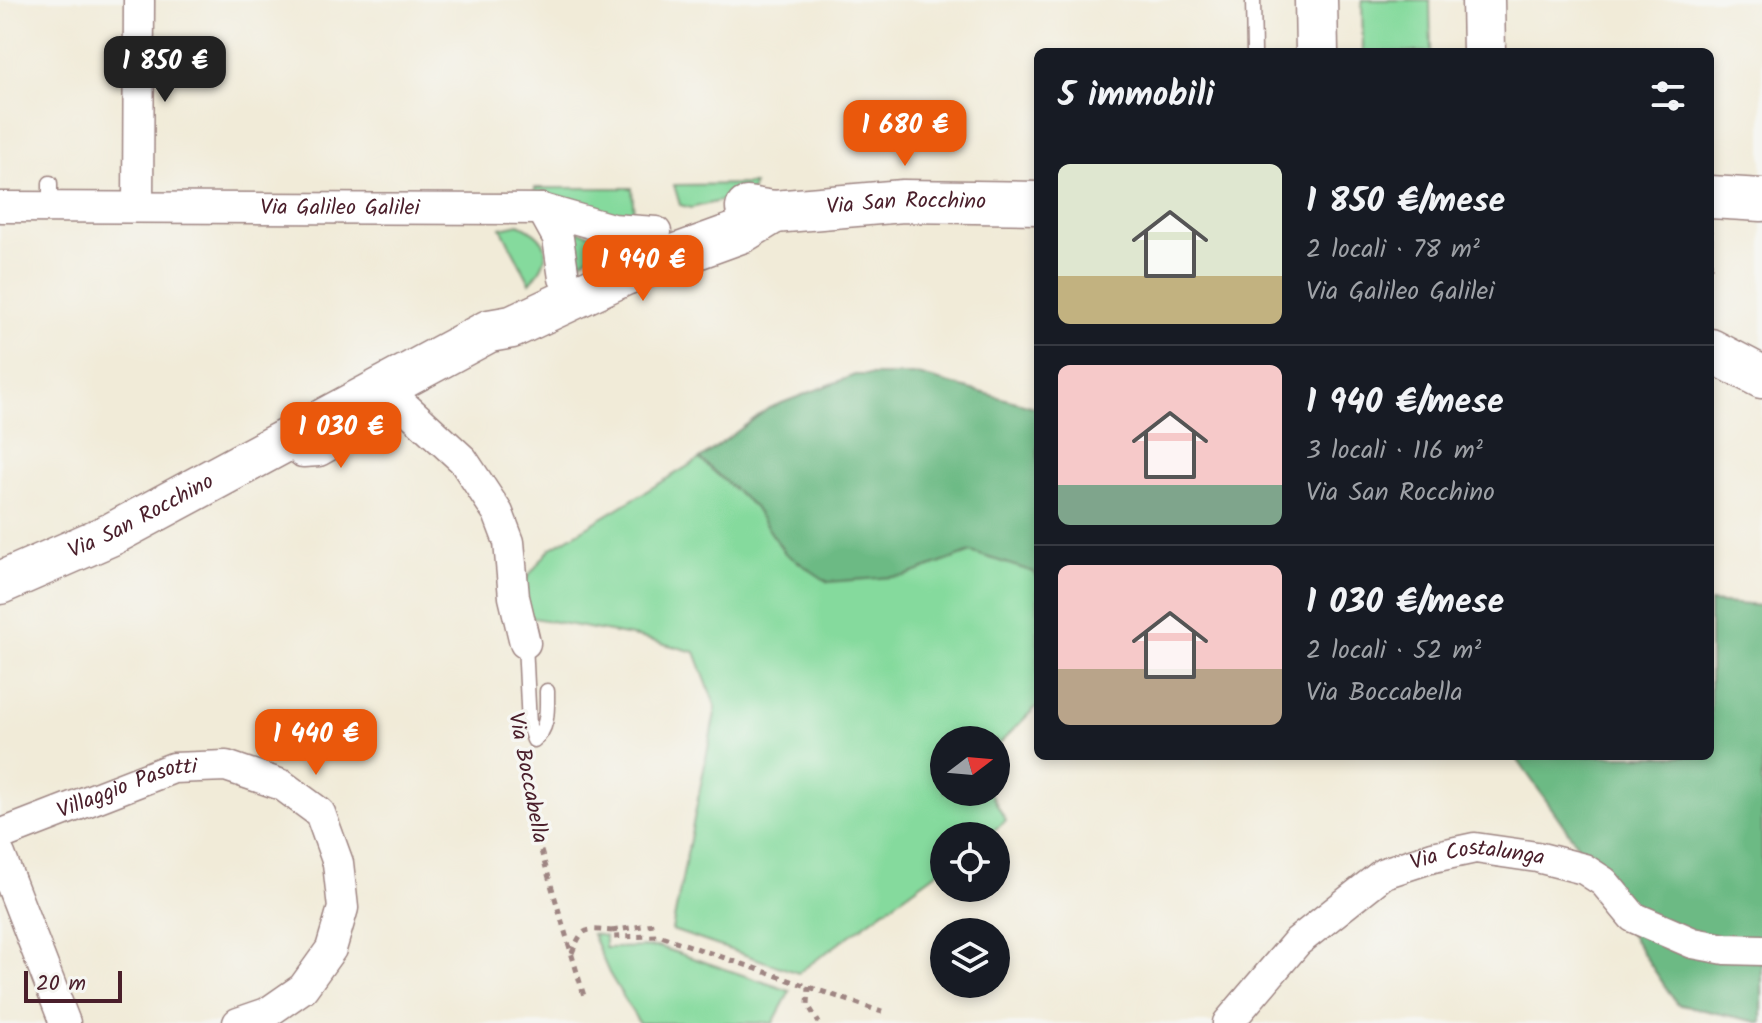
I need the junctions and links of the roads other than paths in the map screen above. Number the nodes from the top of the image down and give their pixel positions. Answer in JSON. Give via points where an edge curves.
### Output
{"nodes":[{"id":1,"x":139,"y":0,"type":"edge"},
{"id":2,"x":1253,"y":0,"type":"edge"},
{"id":3,"x":1316,"y":0,"type":"edge"},
{"id":4,"x":1483,"y":0,"type":"edge"},
{"id":5,"x":1254,"y":48,"type":"edge"},
{"id":6,"x":1317,"y":48,"type":"edge"},
{"id":7,"x":1484,"y":48,"type":"edge"},
{"id":8,"x":1714,"y":197,"type":"edge"},
{"id":9,"x":1762,"y":200,"type":"edge"},
{"id":10,"x":1034,"y":203,"type":"edge"},
{"id":11,"x":0,"y":207,"type":"edge"},
{"id":12,"x":138,"y":207,"type":"junction"},
{"id":13,"x":542,"y":209,"type":"junction"},
{"id":14,"x":774,"y":212,"type":"junction"},
{"id":15,"x":656,"y":232,"type":"junction"},
{"id":16,"x":564,"y":278,"type":"junction"},
{"id":17,"x":489,"y":331,"type":"junction"},
{"id":18,"x":1714,"y":352,"type":"edge"},
{"id":19,"x":1762,"y":377,"type":"edge"},
{"id":20,"x":294,"y":437,"type":"junction"},
{"id":21,"x":0,"y":583,"type":"edge"},
{"id":22,"x":525,"y":643,"type":"joint"},
{"id":23,"x":547,"y":691,"type":"dead end"},
{"id":24,"x":0,"y":835,"type":"edge"},
{"id":25,"x":0,"y":855,"type":"edge"},
{"id":26,"x":1762,"y":950,"type":"edge"},
{"id":27,"x":65,"y":1023,"type":"edge"},
{"id":28,"x":238,"y":1023,"type":"edge"},
{"id":29,"x":1228,"y":1023,"type":"edge"}],
"edges":[{"from":1,"to":12,"type":"street"},
{"from":2,"to":5,"type":"lane"},
{"from":3,"to":6,"type":"street"},
{"from":4,"to":7,"type":"street"},
{"from":8,"to":9,"type":"street"},
{"from":10,"to":14,"type":"street","name":"Via San Rocchino","via":[[903,201]]},
{"from":11,"to":12,"type":"street","name":"Via Galileo Galilei","via":[[50,195]]},
{"from":12,"to":13,"type":"street","name":"Via Galileo Galilei"},
{"from":13,"to":15,"type":"street","name":"Via Galileo Galilei","via":[[612,229]]},
{"from":13,"to":16,"type":"street","via":[[558,238]]},
{"from":14,"to":15,"type":"street","name":"Via San Rocchino","via":[[751,207]]},
{"from":14,"to":17,"type":"street","name":"Via San Rocchino","via":[[743,231],[625,274],[512,327]]},
{"from":15,"to":16,"type":"street","name":"Via San Rocchino"},
{"from":16,"to":17,"type":"street","name":"Via San Rocchino","via":[[505,311]]},
{"from":17,"to":20,"type":"street","name":"Via San Rocchino"},
{"from":18,"to":19,"type":"street"},
{"from":20,"to":21,"type":"street","name":"Via San Rocchino","via":[[112,534]]},
{"from":20,"to":22,"type":"street","via":[[303,452],[319,451],[402,404],[463,460],[498,513],[509,542]]},
{"from":22,"to":23,"type":"lane","via":[[534,740],[542,735]]},
{"from":24,"to":28,"type":"street","name":"Villaggio Pasotti","via":[[173,768],[226,766],[282,785],[320,813],[338,863],[343,908],[331,949],[303,988],[267,1013]]},
{"from":25,"to":27,"type":"street"},
{"from":26,"to":29,"type":"street","name":"Via Costalunga","via":[[1693,943],[1633,917],[1604,882],[1584,869],[1475,848],[1384,873],[1297,942]]}]}
